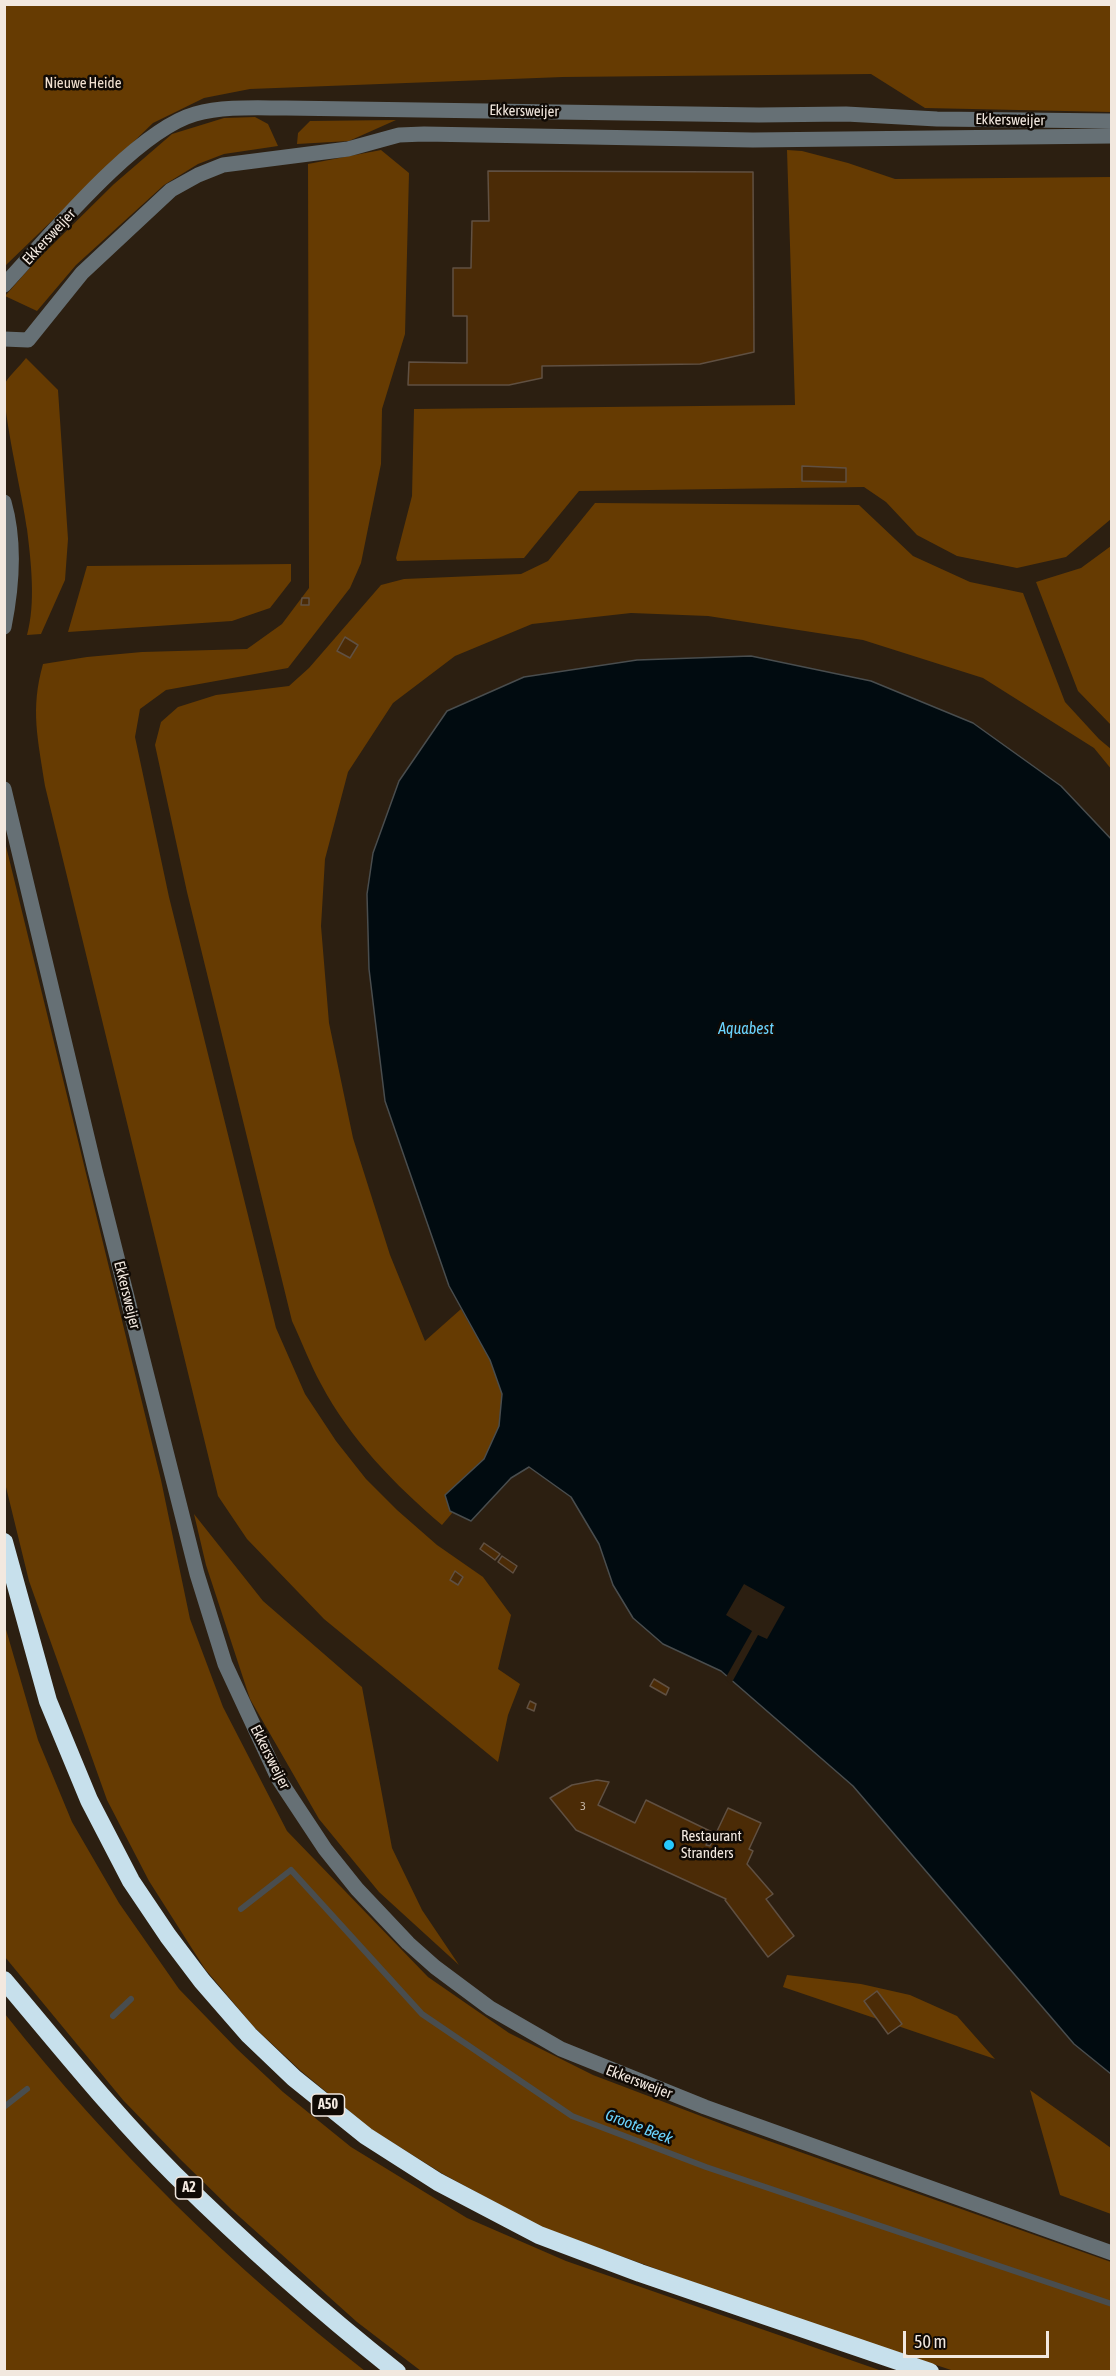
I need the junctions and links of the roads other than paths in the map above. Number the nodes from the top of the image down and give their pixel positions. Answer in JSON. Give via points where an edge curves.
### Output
{"nodes":[{"id":1,"x":1112,"y":121,"type":"edge"},
{"id":2,"x":1112,"y":136,"type":"edge"},
{"id":3,"x":4,"y":285,"type":"edge"},
{"id":4,"x":4,"y":339,"type":"edge"},
{"id":5,"x":4,"y":502,"type":"edge"},
{"id":6,"x":4,"y":627,"type":"edge"},
{"id":7,"x":4,"y":789,"type":"edge"},
{"id":8,"x":4,"y":1542,"type":"edge"},
{"id":9,"x":4,"y":1980,"type":"edge"},
{"id":10,"x":1112,"y":2253,"type":"edge"},
{"id":11,"x":397,"y":2372,"type":"edge"},
{"id":12,"x":930,"y":2372,"type":"edge"}],
"edges":[{"from":1,"to":3,"type":"street","name":"Ekkersweijer","via":[[846,114],[223,109],[193,114],[144,143],[105,177]]},
{"from":2,"to":4,"type":"street","name":"Ekkersweijer","via":[[753,140],[424,134],[399,135],[348,149],[223,165],[171,190],[82,273],[28,340]]},
{"from":5,"to":6,"type":"street","via":[[10,522],[9,602]]},
{"from":7,"to":10,"type":"street","name":"Ekkersweijer","via":[[197,1574],[225,1664],[278,1778],[325,1849],[357,1889],[435,1967],[490,2008],[561,2049],[705,2108]]},
{"from":8,"to":12,"type":"highway","number":"A50","via":[[48,1701],[89,1800],[131,1881],[202,1981],[249,2035],[294,2078],[366,2136],[438,2182],[539,2235]]},
{"from":9,"to":11,"type":"highway","number":"A2","via":[[114,2110],[175,2175],[333,2321]]}]}
